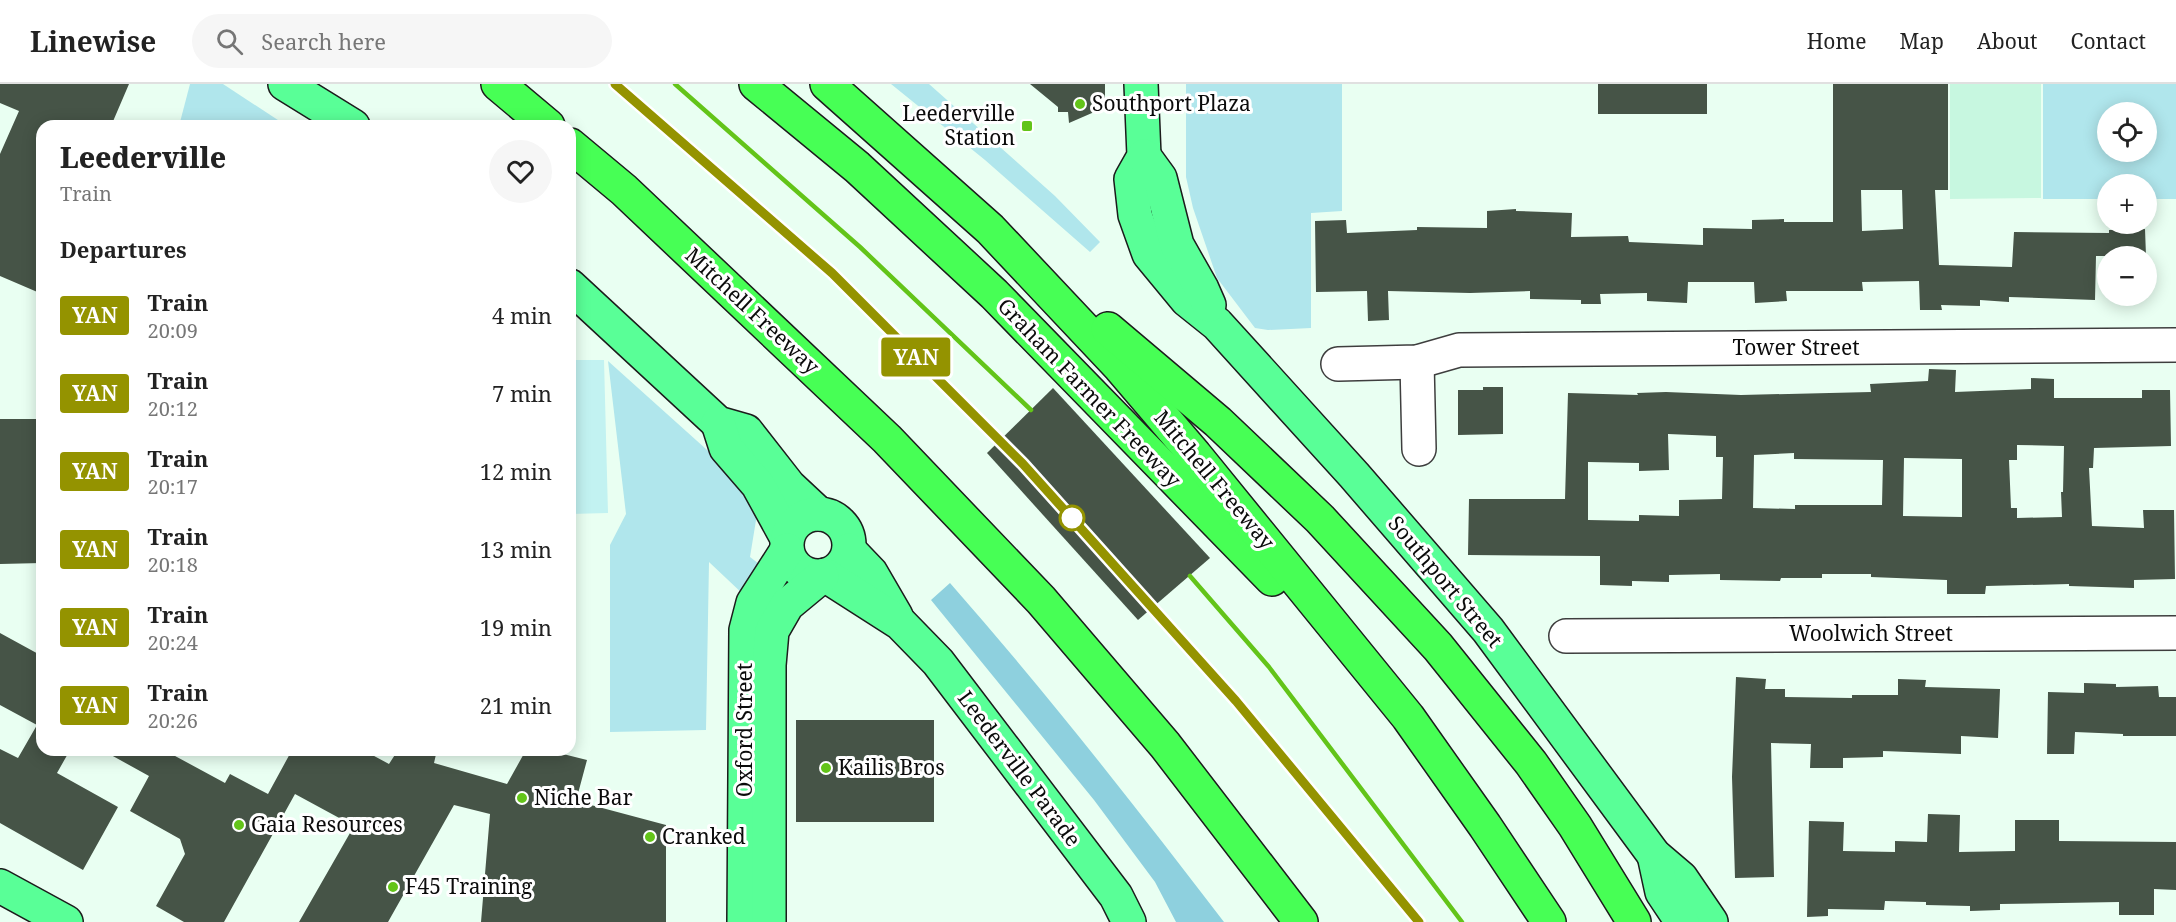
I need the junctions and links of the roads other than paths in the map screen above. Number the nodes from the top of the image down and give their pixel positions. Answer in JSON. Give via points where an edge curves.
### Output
{"nodes":[{"id":1,"x":285,"y":84,"type":"edge"},
{"id":2,"x":498,"y":84,"type":"edge"},
{"id":3,"x":756,"y":84,"type":"edge"},
{"id":4,"x":827,"y":84,"type":"edge"},
{"id":5,"x":1141,"y":84,"type":"edge"},
{"id":6,"x":343,"y":120,"type":"edge"},
{"id":7,"x":541,"y":120,"type":"edge"},
{"id":8,"x":576,"y":150,"type":"edge"},
{"id":9,"x":990,"y":229,"type":"junction"},
{"id":10,"x":576,"y":292,"type":"edge"},
{"id":11,"x":2176,"y":345,"type":"edge"},
{"id":12,"x":1417,"y":362,"type":"junction"},
{"id":13,"x":1338,"y":364,"type":"dead end"},
{"id":14,"x":718,"y":423,"type":"junction"},
{"id":15,"x":1419,"y":449,"type":"dead end"},
{"id":16,"x":819,"y":514,"type":"junction"},
{"id":17,"x":787,"y":544,"type":"junction"},
{"id":18,"x":849,"y":550,"type":"junction"},
{"id":19,"x":823,"y":575,"type":"junction"},
{"id":20,"x":900,"y":623,"type":"junction"},
{"id":21,"x":2176,"y":633,"type":"edge"},
{"id":22,"x":1566,"y":636,"type":"dead end"},
{"id":23,"x":1408,"y":717,"type":"junction"},
{"id":24,"x":1654,"y":855,"type":"junction"},
{"id":25,"x":0,"y":886,"type":"edge"},
{"id":26,"x":66,"y":922,"type":"edge"},
{"id":27,"x":744,"y":922,"type":"edge"},
{"id":28,"x":769,"y":922,"type":"edge"},
{"id":29,"x":1129,"y":922,"type":"edge"},
{"id":30,"x":1301,"y":922,"type":"edge"},
{"id":31,"x":1549,"y":922,"type":"edge"},
{"id":32,"x":1634,"y":922,"type":"edge"},
{"id":33,"x":1682,"y":922,"type":"edge"},
{"id":34,"x":1711,"y":922,"type":"edge"}],
"edges":[{"from":1,"to":6,"type":"main road"},
{"from":2,"to":7,"type":"highway"},
{"from":3,"to":23,"type":"highway","name":"Graham Farmer Freeway","via":[[857,167],[994,294]]},
{"from":4,"to":9,"type":"highway","name":"Mitchell Freeway"},
{"from":5,"to":24,"type":"main road","name":"Southport Street","via":[[1144,156],[1131,179],[1135,215],[1149,254],[1187,300],[1217,324],[1354,475],[1488,630]]},
{"from":8,"to":30,"type":"highway","name":"Mitchell Freeway","via":[[624,190],[887,439],[1041,600],[1165,745]]},
{"from":9,"to":23,"type":"highway","name":"Mitchell Freeway","via":[[1120,367],[1196,455]]},
{"from":9,"to":32,"type":"highway","via":[[1218,422],[1320,519],[1438,647],[1531,763]]},
{"from":10,"to":14,"type":"main road"},
{"from":11,"to":12,"type":"street","name":"Tower Street","via":[[1460,350]]},
{"from":12,"to":13,"type":"street","name":"Tower Street"},
{"from":12,"to":15,"type":"street"},
{"from":14,"to":16,"type":"main road","via":[[746,431],[777,473]]},
{"from":14,"to":17,"type":"main road","via":[[726,448],[758,485]]},
{"from":16,"to":17,"type":"main road","via":[[799,520]]},
{"from":16,"to":18,"type":"main road","via":[[842,525]]},
{"from":17,"to":19,"type":"main road","via":[[795,567],[812,576]]},
{"from":17,"to":27,"type":"main road","name":"Oxford Street","via":[[753,603],[746,630]]},
{"from":18,"to":19,"type":"main road","via":[[841,566]]},
{"from":18,"to":20,"type":"main road","name":"Leederville Parade","via":[[871,573]]},
{"from":19,"to":20,"type":"main road","name":"Leederville Parade"},
{"from":19,"to":28,"type":"main road","name":"Oxford Street","via":[[787,605],[772,631]]},
{"from":20,"to":29,"type":"main road","name":"Leederville Parade","via":[[938,662],[998,740],[1116,896]]},
{"from":21,"to":22,"type":"street","name":"Woolwich Street"},
{"from":23,"to":31,"type":"highway","name":"Mitchell Freeway"},
{"from":24,"to":33,"type":"main road","name":"Southport Street","via":[[1662,892]]},
{"from":24,"to":34,"type":"main road","name":"Southport Street","via":[[1680,878]]},
{"from":25,"to":26,"type":"main road"}]}
